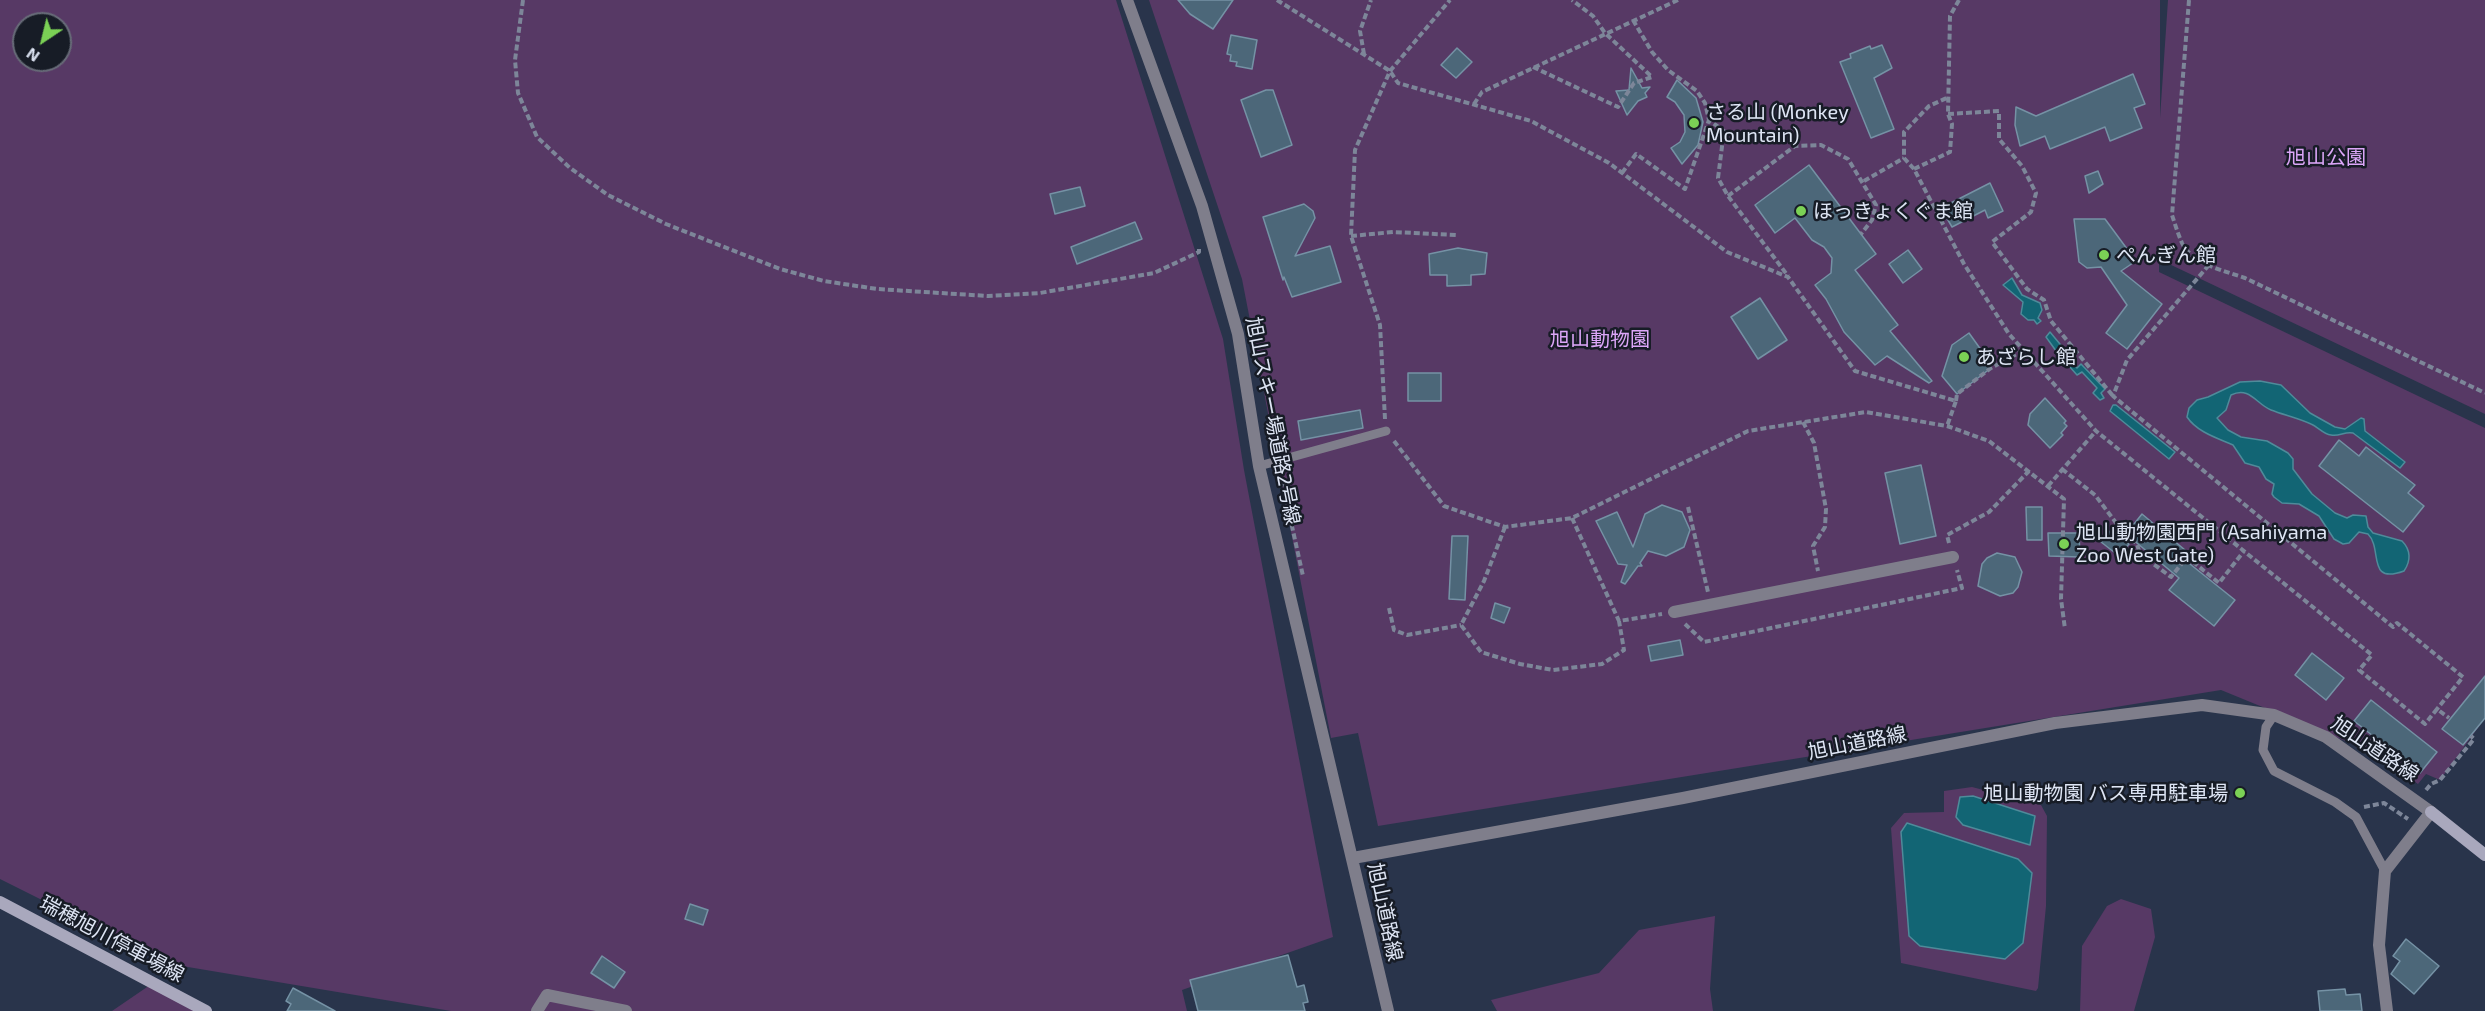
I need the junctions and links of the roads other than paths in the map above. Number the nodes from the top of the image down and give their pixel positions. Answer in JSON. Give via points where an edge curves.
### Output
{"nodes":[{"id":1,"x":1127,"y":0,"type":"edge"},
{"id":2,"x":1386,"y":431,"type":"road end"},
{"id":3,"x":1259,"y":466,"type":"junction"},
{"id":4,"x":1953,"y":557,"type":"dead end"},
{"id":5,"x":1674,"y":612,"type":"dead end"},
{"id":6,"x":2274,"y":715,"type":"junction"},
{"id":7,"x":2432,"y":812,"type":"junction"},
{"id":8,"x":2485,"y":855,"type":"edge"},
{"id":9,"x":1353,"y":858,"type":"junction"},
{"id":10,"x":2385,"y":871,"type":"junction"},
{"id":11,"x":0,"y":902,"type":"edge"},
{"id":12,"x":206,"y":1011,"type":"edge"},
{"id":13,"x":537,"y":1011,"type":"edge"},
{"id":14,"x":626,"y":1011,"type":"edge"},
{"id":15,"x":1388,"y":1011,"type":"edge"},
{"id":16,"x":2387,"y":1011,"type":"edge"}],
"edges":[{"from":1,"to":3,"type":"street","name":"旭山スキー場道路2号線","via":[[1202,206],[1235,323]]},
{"from":2,"to":3,"type":"lane"},
{"from":3,"to":9,"type":"street","name":"旭山スキー場道路2号線"},
{"from":4,"to":5,"type":"street"},
{"from":6,"to":7,"type":"street","name":"旭山道路線","via":[[2326,736]]},
{"from":6,"to":9,"type":"street","name":"旭山道路線","via":[[2202,705],[2055,723],[1671,800]]},
{"from":6,"to":10,"type":"lane","via":[[2266,727],[2263,750],[2274,771],[2356,817]]},
{"from":7,"to":8,"type":"main road","name":"旭山道路線"},
{"from":7,"to":10,"type":"street"},
{"from":9,"to":15,"type":"street","name":"旭山道路線"},
{"from":10,"to":16,"type":"street","via":[[2379,945]]},
{"from":11,"to":12,"type":"main road","name":"瑞穂旭川停車場線"},
{"from":13,"to":14,"type":"street","via":[[548,995]]}]}
